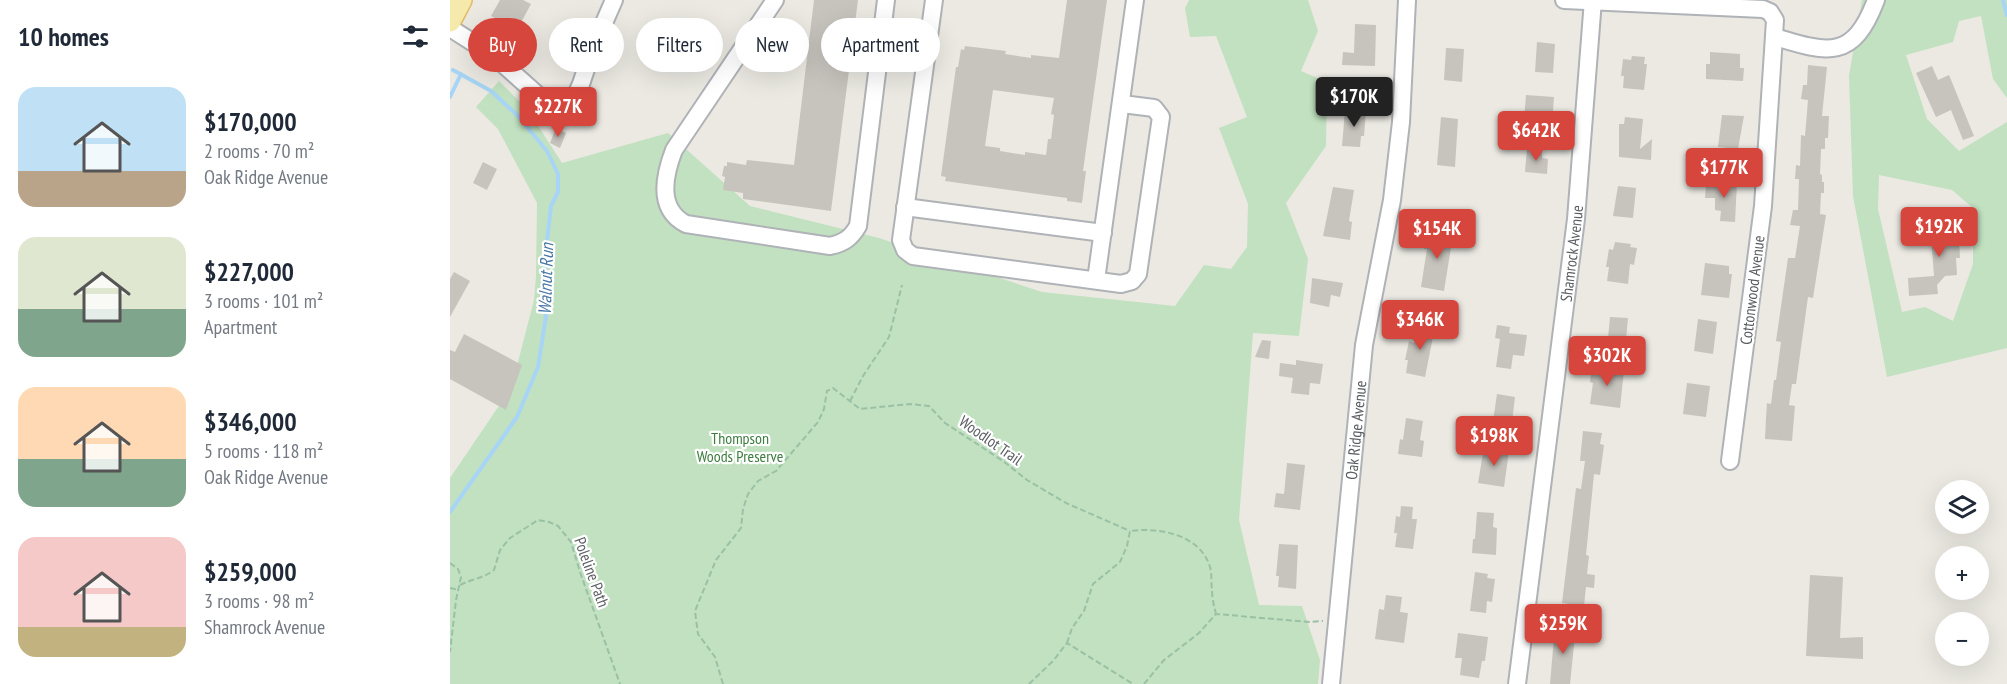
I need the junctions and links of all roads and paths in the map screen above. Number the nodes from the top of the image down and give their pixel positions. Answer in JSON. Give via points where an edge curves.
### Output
{"nodes":[{"id":1,"x":461,"y":0,"type":"edge"},
{"id":2,"x":614,"y":0,"type":"edge"},
{"id":3,"x":775,"y":0,"type":"edge"},
{"id":4,"x":886,"y":0,"type":"edge"},
{"id":5,"x":934,"y":0,"type":"edge"},
{"id":6,"x":1135,"y":0,"type":"edge"},
{"id":7,"x":1407,"y":0,"type":"edge"},
{"id":8,"x":1564,"y":0,"type":"edge"},
{"id":9,"x":1876,"y":0,"type":"edge"},
{"id":10,"x":1593,"y":1,"type":"edge"},
{"id":11,"x":450,"y":21,"type":"edge"},
{"id":12,"x":450,"y":28,"type":"edge"},
{"id":13,"x":1775,"y":37,"type":"junction"},
{"id":14,"x":1122,"y":104,"type":"junction"},
{"id":15,"x":905,"y":207,"type":"junction"},
{"id":16,"x":1103,"y":233,"type":"junction"},
{"id":17,"x":1096,"y":280,"type":"junction"},
{"id":18,"x":902,"y":285,"type":"dead end"},
{"id":19,"x":849,"y":402,"type":"junction"},
{"id":20,"x":1730,"y":460,"type":"dead end"},
{"id":21,"x":1130,"y":531,"type":"junction"},
{"id":22,"x":450,"y":562,"type":"edge"},
{"id":23,"x":460,"y":585,"type":"junction"},
{"id":24,"x":450,"y":588,"type":"edge"},
{"id":25,"x":459,"y":590,"type":"junction"},
{"id":26,"x":1216,"y":614,"type":"junction"},
{"id":27,"x":1338,"y":621,"type":"junction"},
{"id":28,"x":1067,"y":643,"type":"junction"},
{"id":29,"x":450,"y":652,"type":"edge"},
{"id":30,"x":620,"y":684,"type":"edge"},
{"id":31,"x":723,"y":684,"type":"edge"},
{"id":32,"x":1029,"y":684,"type":"edge"},
{"id":33,"x":1133,"y":684,"type":"edge"},
{"id":34,"x":1144,"y":684,"type":"edge"},
{"id":35,"x":1331,"y":684,"type":"edge"},
{"id":36,"x":1517,"y":684,"type":"edge"}],
"edges":[{"from":1,"to":11,"type":"main road"},
{"from":2,"to":12,"type":"street","via":[[581,84],[571,106],[565,109],[551,107],[494,56]]},
{"from":3,"to":4,"type":"street","via":[[674,150],[664,199],[676,219],[686,224],[830,246],[852,236],[858,226]]},
{"from":5,"to":15,"type":"street"},
{"from":6,"to":14,"type":"street"},
{"from":7,"to":27,"type":"street","name":"Oak Ridge Avenue","via":[[1401,122],[1392,200],[1364,345]]},
{"from":8,"to":10,"type":"street"},
{"from":9,"to":13,"type":"street","via":[[1852,40],[1840,48],[1825,50]]},
{"from":10,"to":13,"type":"street","name":"Cottonwood Avenue","via":[[1763,9],[1775,20]]},
{"from":10,"to":36,"type":"street","name":"Shamrock Avenue","via":[[1576,219]]},
{"from":13,"to":20,"type":"street","name":"Cottonwood Avenue","via":[[1763,206]]},
{"from":14,"to":16,"type":"street"},
{"from":14,"to":17,"type":"street","via":[[1154,108],[1161,117],[1138,274],[1121,284]]},
{"from":15,"to":16,"type":"street"},
{"from":15,"to":17,"type":"street","via":[[901,240],[905,250],[913,255]]},
{"from":16,"to":17,"type":"street"},
{"from":18,"to":19,"type":"path","via":[[890,337]]},
{"from":19,"to":21,"type":"path","name":"Woodlot Trail","via":[[867,410],[910,404],[929,406],[945,423],[1027,480]]},
{"from":19,"to":31,"type":"path","name":"Woodlot Trail","via":[[833,388],[827,391],[819,422],[776,471],[753,486],[745,501],[741,528],[716,560],[696,616],[698,634],[715,657]]},
{"from":21,"to":26,"type":"path","via":[[1168,532],[1193,544],[1210,567]]},
{"from":21,"to":28,"type":"path","via":[[1120,562],[1093,584]]},
{"from":22,"to":23,"type":"path","via":[[460,573]]},
{"from":23,"to":25,"type":"path"},
{"from":23,"to":30,"type":"path","name":"Poleline Path","via":[[494,570],[502,545],[535,522],[558,526],[571,542]]},
{"from":24,"to":25,"type":"path"},
{"from":25,"to":29,"type":"path"},
{"from":26,"to":27,"type":"path"},
{"from":26,"to":34,"type":"path","via":[[1164,660]]},
{"from":27,"to":35,"type":"street","name":"Oak Ridge Avenue"},
{"from":28,"to":32,"type":"path"},
{"from":28,"to":33,"type":"path"}]}
